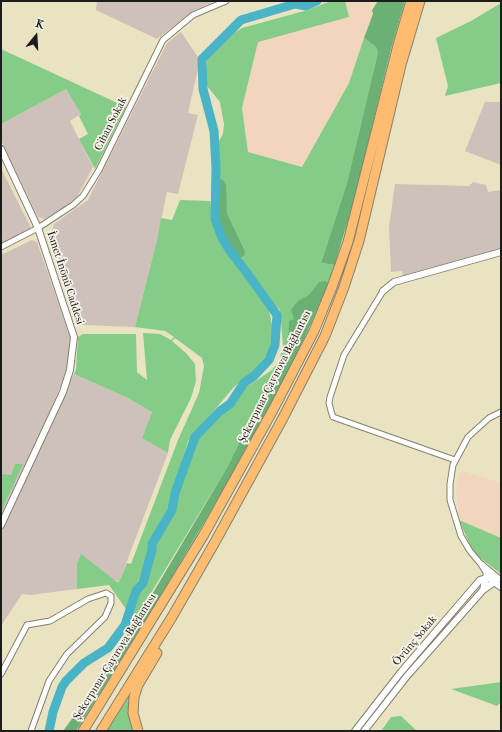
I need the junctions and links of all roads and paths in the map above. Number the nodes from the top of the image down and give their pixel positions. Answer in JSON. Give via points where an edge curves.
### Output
{"nodes":[{"id":1,"x":226,"y":1,"type":"edge"},
{"id":2,"x":411,"y":1,"type":"edge"},
{"id":3,"x":420,"y":1,"type":"edge"},
{"id":4,"x":1,"y":149,"type":"edge"},
{"id":5,"x":38,"y":228,"type":"junction"},
{"id":6,"x":1,"y":247,"type":"edge"},
{"id":7,"x":501,"y":252,"type":"edge"},
{"id":8,"x":383,"y":291,"type":"joint"},
{"id":9,"x":501,"y":412,"type":"edge"},
{"id":10,"x":455,"y":460,"type":"junction"},
{"id":11,"x":1,"y":525,"type":"edge"},
{"id":12,"x":482,"y":566,"type":"junction"},
{"id":13,"x":194,"y":578,"type":"junction"},
{"id":14,"x":497,"y":580,"type":"edge"},
{"id":15,"x":501,"y":587,"type":"edge"},
{"id":16,"x":484,"y":590,"type":"junction"},
{"id":17,"x":1,"y":674,"type":"edge"},
{"id":18,"x":31,"y":731,"type":"edge"},
{"id":19,"x":83,"y":731,"type":"edge"},
{"id":20,"x":100,"y":731,"type":"edge"},
{"id":21,"x":138,"y":731,"type":"edge"},
{"id":22,"x":355,"y":731,"type":"edge"},
{"id":23,"x":364,"y":731,"type":"edge"}],
"edges":[{"from":1,"to":5,"type":"street","name":"Cihan Sokak","via":[[194,15],[163,40],[99,170],[83,196]]},
{"from":2,"to":19,"type":"highway","name":"Şekerpınar-Çayırova Bağlantısı","via":[[348,242],[319,320],[290,379],[220,506],[158,612]]},
{"from":3,"to":13,"type":"highway","via":[[401,65],[360,235],[335,312],[283,418]]},
{"from":4,"to":5,"type":"street","name":"İsmet İnönü Caddesi"},
{"from":5,"to":6,"type":"street","name":"Cihan Sokak"},
{"from":5,"to":11,"type":"street","name":"İsmet İnönü Caddesi","via":[[74,337],[70,370],[63,392]]},
{"from":7,"to":8,"type":"street","via":[[394,282]]},
{"from":8,"to":10,"type":"street","via":[[344,355],[330,397],[333,417]]},
{"from":9,"to":10,"type":"street","via":[[489,418],[468,437]]},
{"from":10,"to":12,"type":"street","via":[[450,500],[461,536]]},
{"from":12,"to":14,"type":"street"},
{"from":12,"to":16,"type":"street","via":[[487,573]]},
{"from":13,"to":20,"type":"highway"},
{"from":13,"to":21,"type":"highway","via":[[168,633],[138,685],[133,713]]},
{"from":14,"to":15,"type":"street"},
{"from":14,"to":16,"type":"street","name":"Övünç Sokak"},
{"from":14,"to":22,"type":"street","name":"Övünç Sokak","via":[[489,576],[480,580],[401,672]]},
{"from":16,"to":23,"type":"street","name":"Övünç Sokak","via":[[407,676]]},
{"from":17,"to":18,"type":"street","via":[[28,625],[50,621],[88,599],[106,593],[111,596],[105,617],[67,654],[49,681]]}]}
